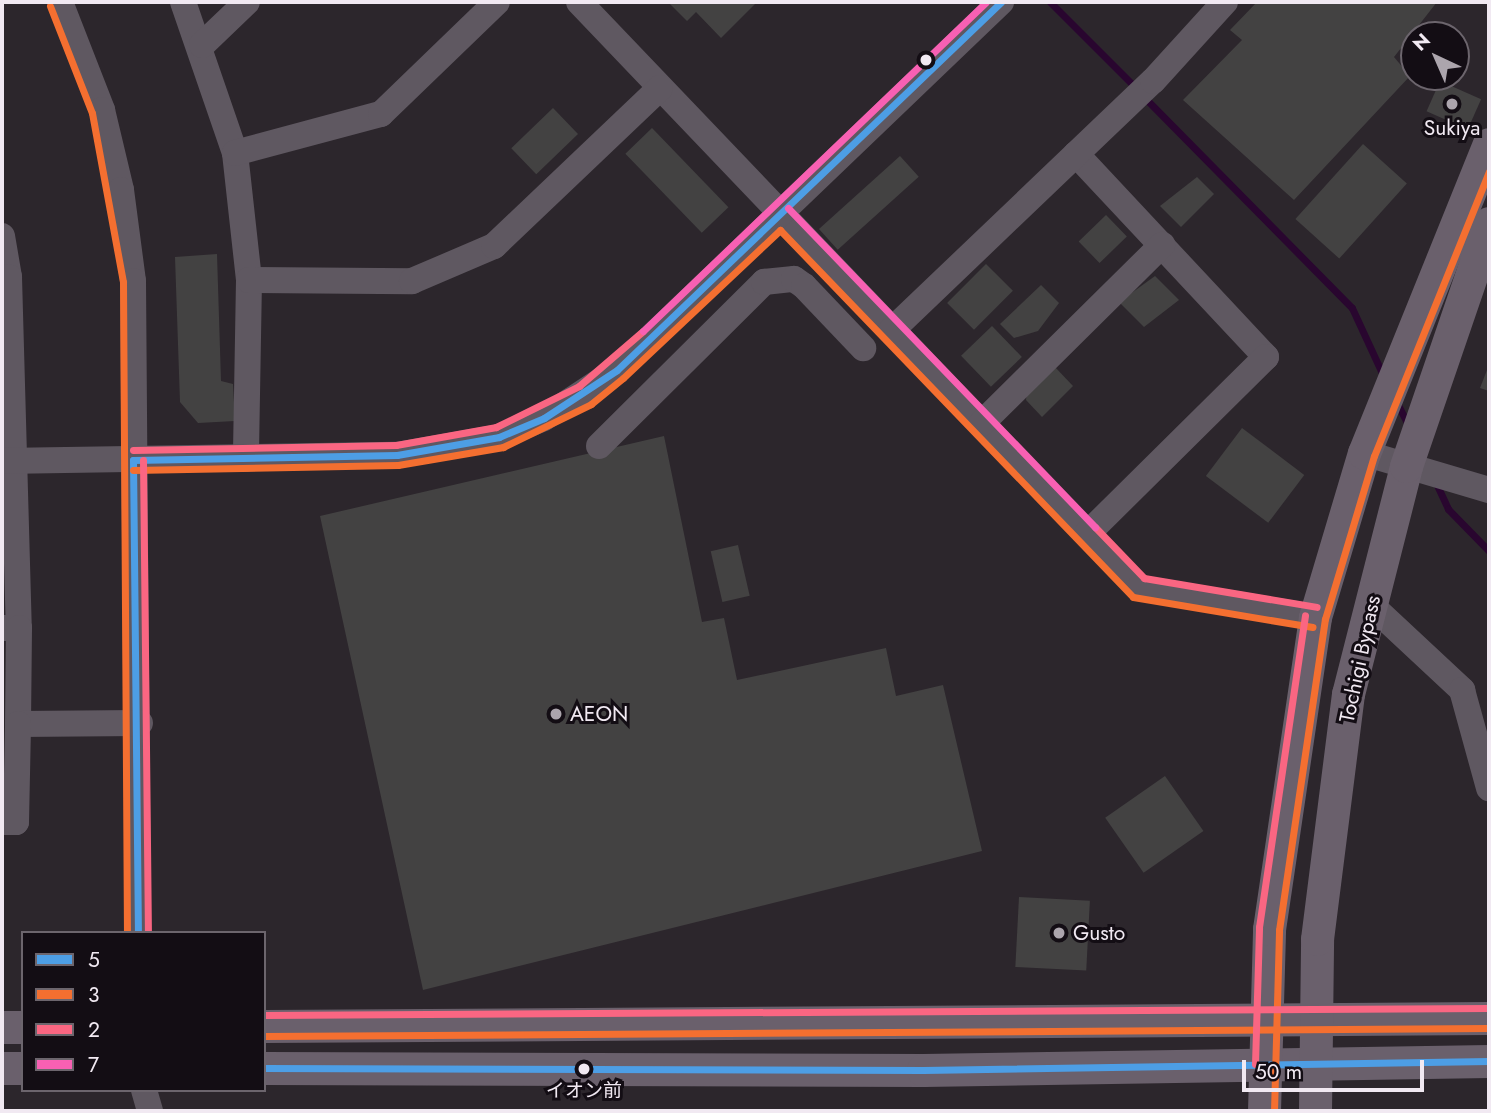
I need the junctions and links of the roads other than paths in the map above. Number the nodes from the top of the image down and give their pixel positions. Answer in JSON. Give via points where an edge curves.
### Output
{"nodes":[{"id":1,"x":60,"y":2,"type":"edge"},
{"id":2,"x":184,"y":2,"type":"edge"},
{"id":3,"x":247,"y":2,"type":"edge"},
{"id":4,"x":497,"y":2,"type":"edge"},
{"id":5,"x":579,"y":2,"type":"edge"},
{"id":6,"x":1001,"y":2,"type":"edge"},
{"id":7,"x":1225,"y":2,"type":"edge"},
{"id":8,"x":202,"y":45,"type":"junction"},
{"id":9,"x":660,"y":88,"type":"junction"},
{"id":10,"x":1489,"y":144,"type":"edge"},
{"id":11,"x":235,"y":153,"type":"junction"},
{"id":12,"x":1076,"y":154,"type":"junction"},
{"id":13,"x":780,"y":215,"type":"junction"},
{"id":14,"x":1489,"y":223,"type":"edge"},
{"id":15,"x":2,"y":236,"type":"edge"},
{"id":16,"x":1162,"y":245,"type":"junction"},
{"id":17,"x":6,"y":277,"type":"edge"},
{"id":18,"x":249,"y":280,"type":"junction"},
{"id":19,"x":891,"y":331,"type":"junction"},
{"id":20,"x":863,"y":348,"type":"dead end"},
{"id":21,"x":981,"y":425,"type":"junction"},
{"id":22,"x":599,"y":446,"type":"dead end"},
{"id":23,"x":1364,"y":453,"type":"junction"},
{"id":24,"x":246,"y":459,"type":"junction"},
{"id":25,"x":133,"y":460,"type":"junction"},
{"id":26,"x":9,"y":461,"type":"edge"},
{"id":27,"x":1406,"y":466,"type":"junction"},
{"id":28,"x":1489,"y":490,"type":"edge"},
{"id":29,"x":1087,"y":534,"type":"junction"},
{"id":30,"x":1371,"y":605,"type":"junction"},
{"id":31,"x":1315,"y":617,"type":"junction"},
{"id":32,"x":10,"y":628,"type":"edge"},
{"id":33,"x":140,"y":723,"type":"junction"},
{"id":34,"x":18,"y":724,"type":"junction"},
{"id":35,"x":1489,"y":788,"type":"edge"},
{"id":36,"x":2,"y":822,"type":"edge"},
{"id":37,"x":138,"y":931,"type":"edge"},
{"id":38,"x":1489,"y":1018,"type":"edge"},
{"id":39,"x":1266,"y":1019,"type":"junction"},
{"id":40,"x":1317,"y":1019,"type":"junction"},
{"id":41,"x":266,"y":1026,"type":"edge"},
{"id":42,"x":2,"y":1027,"type":"edge"},
{"id":43,"x":21,"y":1027,"type":"edge"},
{"id":44,"x":1489,"y":1061,"type":"edge"},
{"id":45,"x":1316,"y":1063,"type":"junction"},
{"id":46,"x":1265,"y":1064,"type":"junction"},
{"id":47,"x":2,"y":1068,"type":"edge"},
{"id":48,"x":21,"y":1068,"type":"edge"},
{"id":49,"x":266,"y":1068,"type":"edge"},
{"id":50,"x":145,"y":1092,"type":"edge"},
{"id":51,"x":150,"y":1111,"type":"edge"},
{"id":52,"x":1264,"y":1111,"type":"edge"},
{"id":53,"x":1315,"y":1111,"type":"edge"}],
"edges":[{"from":1,"to":25,"type":"street","via":[[102,110],[121,190],[133,281]]},
{"from":2,"to":8,"type":"street"},
{"from":3,"to":8,"type":"street"},
{"from":4,"to":11,"type":"street","via":[[381,114]]},
{"from":5,"to":9,"type":"street"},
{"from":6,"to":13,"type":"street"},
{"from":7,"to":12,"type":"street"},
{"from":8,"to":11,"type":"street"},
{"from":9,"to":13,"type":"street"},
{"from":9,"to":18,"type":"street","via":[[494,246],[412,281]]},
{"from":10,"to":23,"type":"main road"},
{"from":11,"to":18,"type":"street"},
{"from":12,"to":16,"type":"street"},
{"from":12,"to":19,"type":"street"},
{"from":13,"to":19,"type":"street"},
{"from":13,"to":24,"type":"street","via":[[617,370],[544,418],[499,437],[438,450]]},
{"from":14,"to":27,"type":"main road","name":"Tochigi Bypass"},
{"from":15,"to":17,"type":"street"},
{"from":16,"to":21,"type":"street"},
{"from":16,"to":29,"type":"street","via":[[1266,356]]},
{"from":17,"to":26,"type":"street"},
{"from":18,"to":24,"type":"street"},
{"from":19,"to":21,"type":"street"},
{"from":20,"to":22,"type":"street","via":[[794,279],[764,282]]},
{"from":21,"to":29,"type":"street"},
{"from":23,"to":27,"type":"street"},
{"from":23,"to":31,"type":"main road"},
{"from":24,"to":25,"type":"street"},
{"from":25,"to":26,"type":"street"},
{"from":25,"to":33,"type":"street"},
{"from":26,"to":32,"type":"street"},
{"from":27,"to":28,"type":"street"},
{"from":27,"to":30,"type":"main road","name":"Tochigi Bypass"},
{"from":29,"to":31,"type":"street","via":[[1139,588]]},
{"from":30,"to":35,"type":"street","via":[[1462,690]]},
{"from":30,"to":40,"type":"main road","name":"Tochigi Bypass","via":[[1348,694],[1317,939]]},
{"from":31,"to":39,"type":"main road","via":[[1269,929]]},
{"from":32,"to":34,"type":"street"},
{"from":33,"to":34,"type":"street"},
{"from":33,"to":37,"type":"street"},
{"from":34,"to":36,"type":"street","via":[[16,822]]},
{"from":38,"to":40,"type":"main road"},
{"from":39,"to":40,"type":"main road"},
{"from":39,"to":41,"type":"main road"},
{"from":39,"to":46,"type":"main road"},
{"from":40,"to":45,"type":"main road","name":"Tochigi Bypass"},
{"from":42,"to":43,"type":"main road"},
{"from":44,"to":45,"type":"main road"},
{"from":45,"to":46,"type":"main road"},
{"from":45,"to":53,"type":"main road","name":"Tochigi Bypass"},
{"from":46,"to":49,"type":"main road"},
{"from":46,"to":52,"type":"main road"},
{"from":47,"to":48,"type":"main road"},
{"from":50,"to":51,"type":"street"}]}
